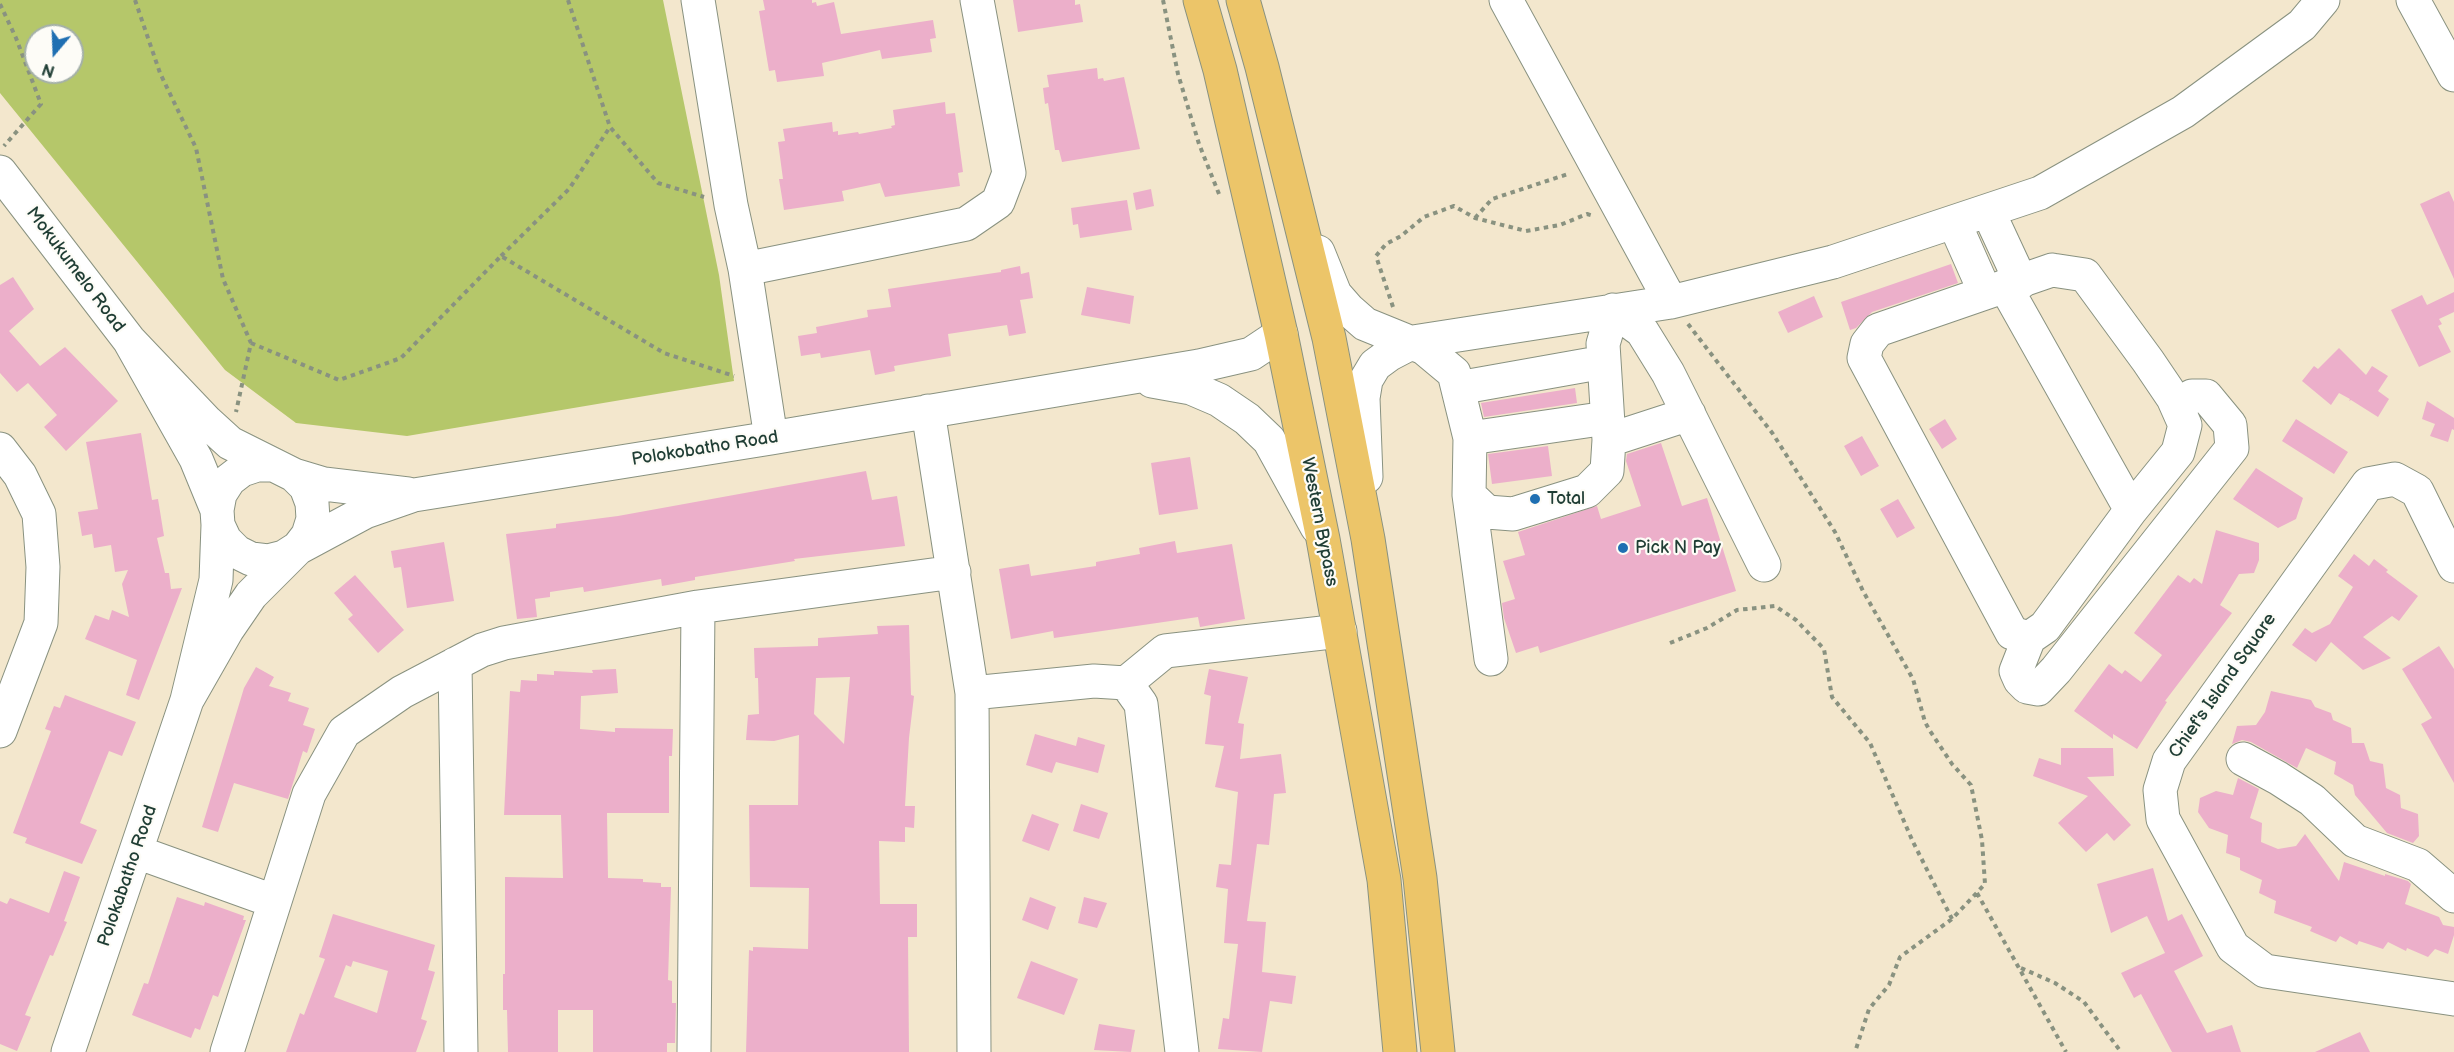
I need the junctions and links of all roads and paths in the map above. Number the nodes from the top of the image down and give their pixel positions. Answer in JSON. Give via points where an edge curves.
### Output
{"nodes":[{"id":1,"x":135,"y":0,"type":"edge"},
{"id":2,"x":568,"y":0,"type":"edge"},
{"id":3,"x":698,"y":0,"type":"edge"},
{"id":4,"x":977,"y":0,"type":"edge"},
{"id":5,"x":1163,"y":0,"type":"edge"},
{"id":6,"x":1200,"y":0,"type":"edge"},
{"id":7,"x":1243,"y":0,"type":"edge"},
{"id":8,"x":1506,"y":0,"type":"edge"},
{"id":9,"x":2323,"y":0,"type":"edge"},
{"id":10,"x":2413,"y":0,"type":"edge"},
{"id":11,"x":0,"y":4,"type":"edge"},
{"id":12,"x":2454,"y":75,"type":"edge"},
{"id":13,"x":1276,"y":122,"type":"junction"},
{"id":14,"x":610,"y":127,"type":"junction"},
{"id":15,"x":1585,"y":146,"type":"junction"},
{"id":16,"x":0,"y":151,"type":"edge"},
{"id":17,"x":0,"y":172,"type":"edge"},
{"id":18,"x":1222,"y":202,"type":"dead end"},
{"id":19,"x":731,"y":206,"type":"junction"},
{"id":20,"x":1988,"y":210,"type":"junction"},
{"id":21,"x":1475,"y":218,"type":"junction"},
{"id":22,"x":1954,"y":222,"type":"junction"},
{"id":23,"x":1630,"y":226,"type":"junction"},
{"id":24,"x":501,"y":256,"type":"junction"},
{"id":25,"x":746,"y":269,"type":"junction"},
{"id":26,"x":2004,"y":287,"type":"junction"},
{"id":27,"x":1671,"y":302,"type":"junction"},
{"id":28,"x":1613,"y":310,"type":"junction"},
{"id":29,"x":1281,"y":334,"type":"junction"},
{"id":30,"x":129,"y":340,"type":"junction"},
{"id":31,"x":1413,"y":342,"type":"junction"},
{"id":32,"x":251,"y":343,"type":"junction"},
{"id":33,"x":1604,"y":362,"type":"junction"},
{"id":34,"x":1122,"y":378,"type":"junction"},
{"id":35,"x":763,"y":386,"type":"junction"},
{"id":36,"x":1458,"y":388,"type":"junction"},
{"id":37,"x":2178,"y":408,"type":"junction"},
{"id":38,"x":928,"y":411,"type":"junction"},
{"id":39,"x":1689,"y":414,"type":"junction"},
{"id":40,"x":1608,"y":429,"type":"junction"},
{"id":41,"x":771,"y":438,"type":"junction"},
{"id":42,"x":1470,"y":438,"type":"junction"},
{"id":43,"x":230,"y":443,"type":"junction"},
{"id":44,"x":0,"y":449,"type":"edge"},
{"id":45,"x":284,"y":470,"type":"junction"},
{"id":46,"x":414,"y":495,"type":"junction"},
{"id":47,"x":1469,"y":495,"type":"junction"},
{"id":48,"x":2131,"y":510,"type":"junction"},
{"id":49,"x":217,"y":517,"type":"junction"},
{"id":50,"x":1323,"y":539,"type":"junction"},
{"id":51,"x":1368,"y":539,"type":"junction"},
{"id":52,"x":298,"y":548,"type":"junction"},
{"id":53,"x":1764,"y":565,"type":"dead end"},
{"id":54,"x":2454,"y":566,"type":"edge"},
{"id":55,"x":954,"y":572,"type":"junction"},
{"id":56,"x":698,"y":607,"type":"junction"},
{"id":57,"x":1340,"y":631,"type":"junction"},
{"id":58,"x":2029,"y":638,"type":"junction"},
{"id":59,"x":1670,"y":644,"type":"dead end"},
{"id":60,"x":1491,"y":659,"type":"dead end"},
{"id":61,"x":455,"y":664,"type":"junction"},
{"id":62,"x":1126,"y":683,"type":"junction"},
{"id":63,"x":972,"y":693,"type":"junction"},
{"id":64,"x":187,"y":700,"type":"junction"},
{"id":65,"x":0,"y":731,"type":"edge"},
{"id":66,"x":2243,"y":759,"type":"dead end"},
{"id":67,"x":137,"y":852,"type":"junction"},
{"id":68,"x":1977,"y":892,"type":"junction"},
{"id":69,"x":2454,"y":896,"type":"edge"},
{"id":70,"x":273,"y":901,"type":"junction"},
{"id":71,"x":1952,"y":919,"type":"junction"},
{"id":72,"x":2020,"y":968,"type":"junction"},
{"id":73,"x":2454,"y":999,"type":"edge"},
{"id":74,"x":68,"y":1052,"type":"edge"},
{"id":75,"x":227,"y":1052,"type":"edge"},
{"id":76,"x":461,"y":1052,"type":"edge"},
{"id":77,"x":694,"y":1052,"type":"edge"},
{"id":78,"x":974,"y":1052,"type":"edge"},
{"id":79,"x":1182,"y":1052,"type":"edge"},
{"id":80,"x":1400,"y":1052,"type":"edge"},
{"id":81,"x":1438,"y":1052,"type":"edge"},
{"id":82,"x":1855,"y":1052,"type":"edge"},
{"id":83,"x":2066,"y":1052,"type":"edge"},
{"id":84,"x":2121,"y":1052,"type":"edge"}],
"edges":[{"from":1,"to":32,"type":"path","via":[[160,73],[196,148],[223,279]]},
{"from":2,"to":14,"type":"path"},
{"from":3,"to":19,"type":"street"},
{"from":4,"to":25,"type":"street","via":[[1009,173],[998,202],[966,224]]},
{"from":5,"to":18,"type":"path","via":[[1178,74]]},
{"from":6,"to":29,"type":"highway","name":"Western Bypass"},
{"from":7,"to":13,"type":"highway"},
{"from":8,"to":15,"type":"street"},
{"from":9,"to":20,"type":"street","via":[[2302,25],[2183,112],[2040,193]]},
{"from":10,"to":12,"type":"street"},
{"from":11,"to":16,"type":"path","via":[[41,104]]},
{"from":13,"to":31,"type":"street","via":[[1335,294],[1365,324]]},
{"from":13,"to":51,"type":"highway","via":[[1329,339]]},
{"from":14,"to":19,"type":"path","via":[[658,183]]},
{"from":14,"to":24,"type":"path","via":[[569,189]]},
{"from":15,"to":21,"type":"path","via":[[1568,174],[1492,199]]},
{"from":15,"to":23,"type":"street"},
{"from":17,"to":30,"type":"street","name":"Mokukumelo Road"},
{"from":19,"to":25,"type":"street"},
{"from":20,"to":22,"type":"street"},
{"from":20,"to":26,"type":"street"},
{"from":21,"to":23,"type":"path","via":[[1526,231],[1560,225],[1587,214]]},
{"from":21,"to":31,"type":"path","via":[[1455,206],[1424,217],[1376,255],[1390,303]]},
{"from":22,"to":26,"type":"street"},
{"from":22,"to":27,"type":"street","via":[[1833,262]]},
{"from":23,"to":27,"type":"street"},
{"from":24,"to":32,"type":"path","via":[[401,358],[339,380]]},
{"from":24,"to":35,"type":"path","via":[[664,352]]},
{"from":25,"to":35,"type":"street"},
{"from":26,"to":37,"type":"street","via":[[2052,270],[2085,275]]},
{"from":26,"to":48,"type":"street"},
{"from":26,"to":58,"type":"street","via":[[1878,330],[1867,344],[1864,358],[2012,633]]},
{"from":27,"to":28,"type":"street"},
{"from":27,"to":68,"type":"path","via":[[1773,434],[1824,514],[1913,679],[1925,722],[1971,785],[1982,840],[1985,884]]},
{"from":28,"to":31,"type":"street"},
{"from":28,"to":33,"type":"street","via":[[1603,344]]},
{"from":28,"to":39,"type":"street","via":[[1642,331]]},
{"from":29,"to":34,"type":"street","name":"Polokobatho Road","via":[[1251,354]]},
{"from":29,"to":50,"type":"highway","name":"Western Bypass"},
{"from":30,"to":43,"type":"street"},
{"from":30,"to":49,"type":"street","via":[[191,450]]},
{"from":31,"to":36,"type":"street","via":[[1454,373]]},
{"from":31,"to":51,"type":"street","via":[[1375,365],[1366,380],[1363,398]]},
{"from":32,"to":43,"type":"path"},
{"from":33,"to":36,"type":"street"},
{"from":33,"to":40,"type":"street"},
{"from":34,"to":38,"type":"street","name":"Polokobatho Road"},
{"from":34,"to":50,"type":"street","via":[[1191,388],[1219,400],[1247,419],[1269,440]]},
{"from":35,"to":41,"type":"street"},
{"from":36,"to":42,"type":"street"},
{"from":37,"to":48,"type":"street","via":[[2185,425],[2178,452]]},
{"from":37,"to":58,"type":"street","via":[[2192,396],[2206,396],[2229,425],[2232,448],[2038,688],[2027,687],[2016,671]]},
{"from":38,"to":41,"type":"street","name":"Polokobatho Road"},
{"from":38,"to":55,"type":"street"},
{"from":39,"to":40,"type":"street"},
{"from":39,"to":53,"type":"street"},
{"from":40,"to":42,"type":"street"},
{"from":40,"to":47,"type":"street","via":[[1607,471],[1587,491],[1513,513],[1487,512]]},
{"from":41,"to":46,"type":"street","name":"Polokobatho Road"},
{"from":42,"to":47,"type":"street"},
{"from":43,"to":45,"type":"street"},
{"from":44,"to":65,"type":"street","via":[[20,476],[39,514],[43,567],[41,623]]},
{"from":45,"to":46,"type":"street","via":[[324,484]]},
{"from":45,"to":49,"type":"street","via":[[257,465],[242,470],[220,494]]},
{"from":45,"to":52,"type":"street","via":[[306,487],[312,502],[313,519]]},
{"from":46,"to":52,"type":"street","name":"Polokobatho Road","via":[[365,512]]},
{"from":47,"to":60,"type":"street"},
{"from":48,"to":58,"type":"street","via":[[2045,627]]},
{"from":49,"to":52,"type":"street","via":[[225,540],[251,559],[268,561]]},
{"from":49,"to":64,"type":"street","via":[[216,580]]},
{"from":50,"to":57,"type":"highway","name":"Western Bypass"},
{"from":51,"to":81,"type":"highway","via":[[1420,878]]},
{"from":52,"to":64,"type":"street","via":[[251,594]]},
{"from":54,"to":73,"type":"street","name":"Chief's Island Square","via":[[2416,491],[2395,479],[2368,484],[2169,761],[2160,790],[2163,819],[2233,947],[2265,971]]},
{"from":55,"to":56,"type":"street"},
{"from":55,"to":63,"type":"street"},
{"from":56,"to":61,"type":"street","via":[[504,643]]},
{"from":56,"to":77,"type":"street"},
{"from":57,"to":62,"type":"street","via":[[1165,651]]},
{"from":57,"to":80,"type":"highway","name":"Western Bypass","via":[[1384,880]]},
{"from":59,"to":71,"type":"path","via":[[1737,610],[1775,606],[1797,620],[1824,649],[1832,697],[1870,743]]},
{"from":61,"to":70,"type":"street","via":[[402,692],[344,732],[309,794]]},
{"from":61,"to":76,"type":"street"},
{"from":62,"to":63,"type":"street","via":[[1095,681]]},
{"from":62,"to":79,"type":"street","via":[[1141,704]]},
{"from":63,"to":78,"type":"street"},
{"from":64,"to":67,"type":"street","name":"Polokabatho Road"},
{"from":66,"to":69,"type":"street","via":[[2313,800],[2355,841],[2418,865]]},
{"from":67,"to":70,"type":"street"},
{"from":67,"to":74,"type":"street","name":"Polokabatho Road"},
{"from":68,"to":71,"type":"path"},
{"from":68,"to":72,"type":"path"},
{"from":70,"to":75,"type":"street"},
{"from":71,"to":82,"type":"path","via":[[1900,957],[1889,985],[1869,1009]]},
{"from":72,"to":83,"type":"path"},
{"from":72,"to":84,"type":"path","via":[[2055,983],[2084,1002]]}]}
